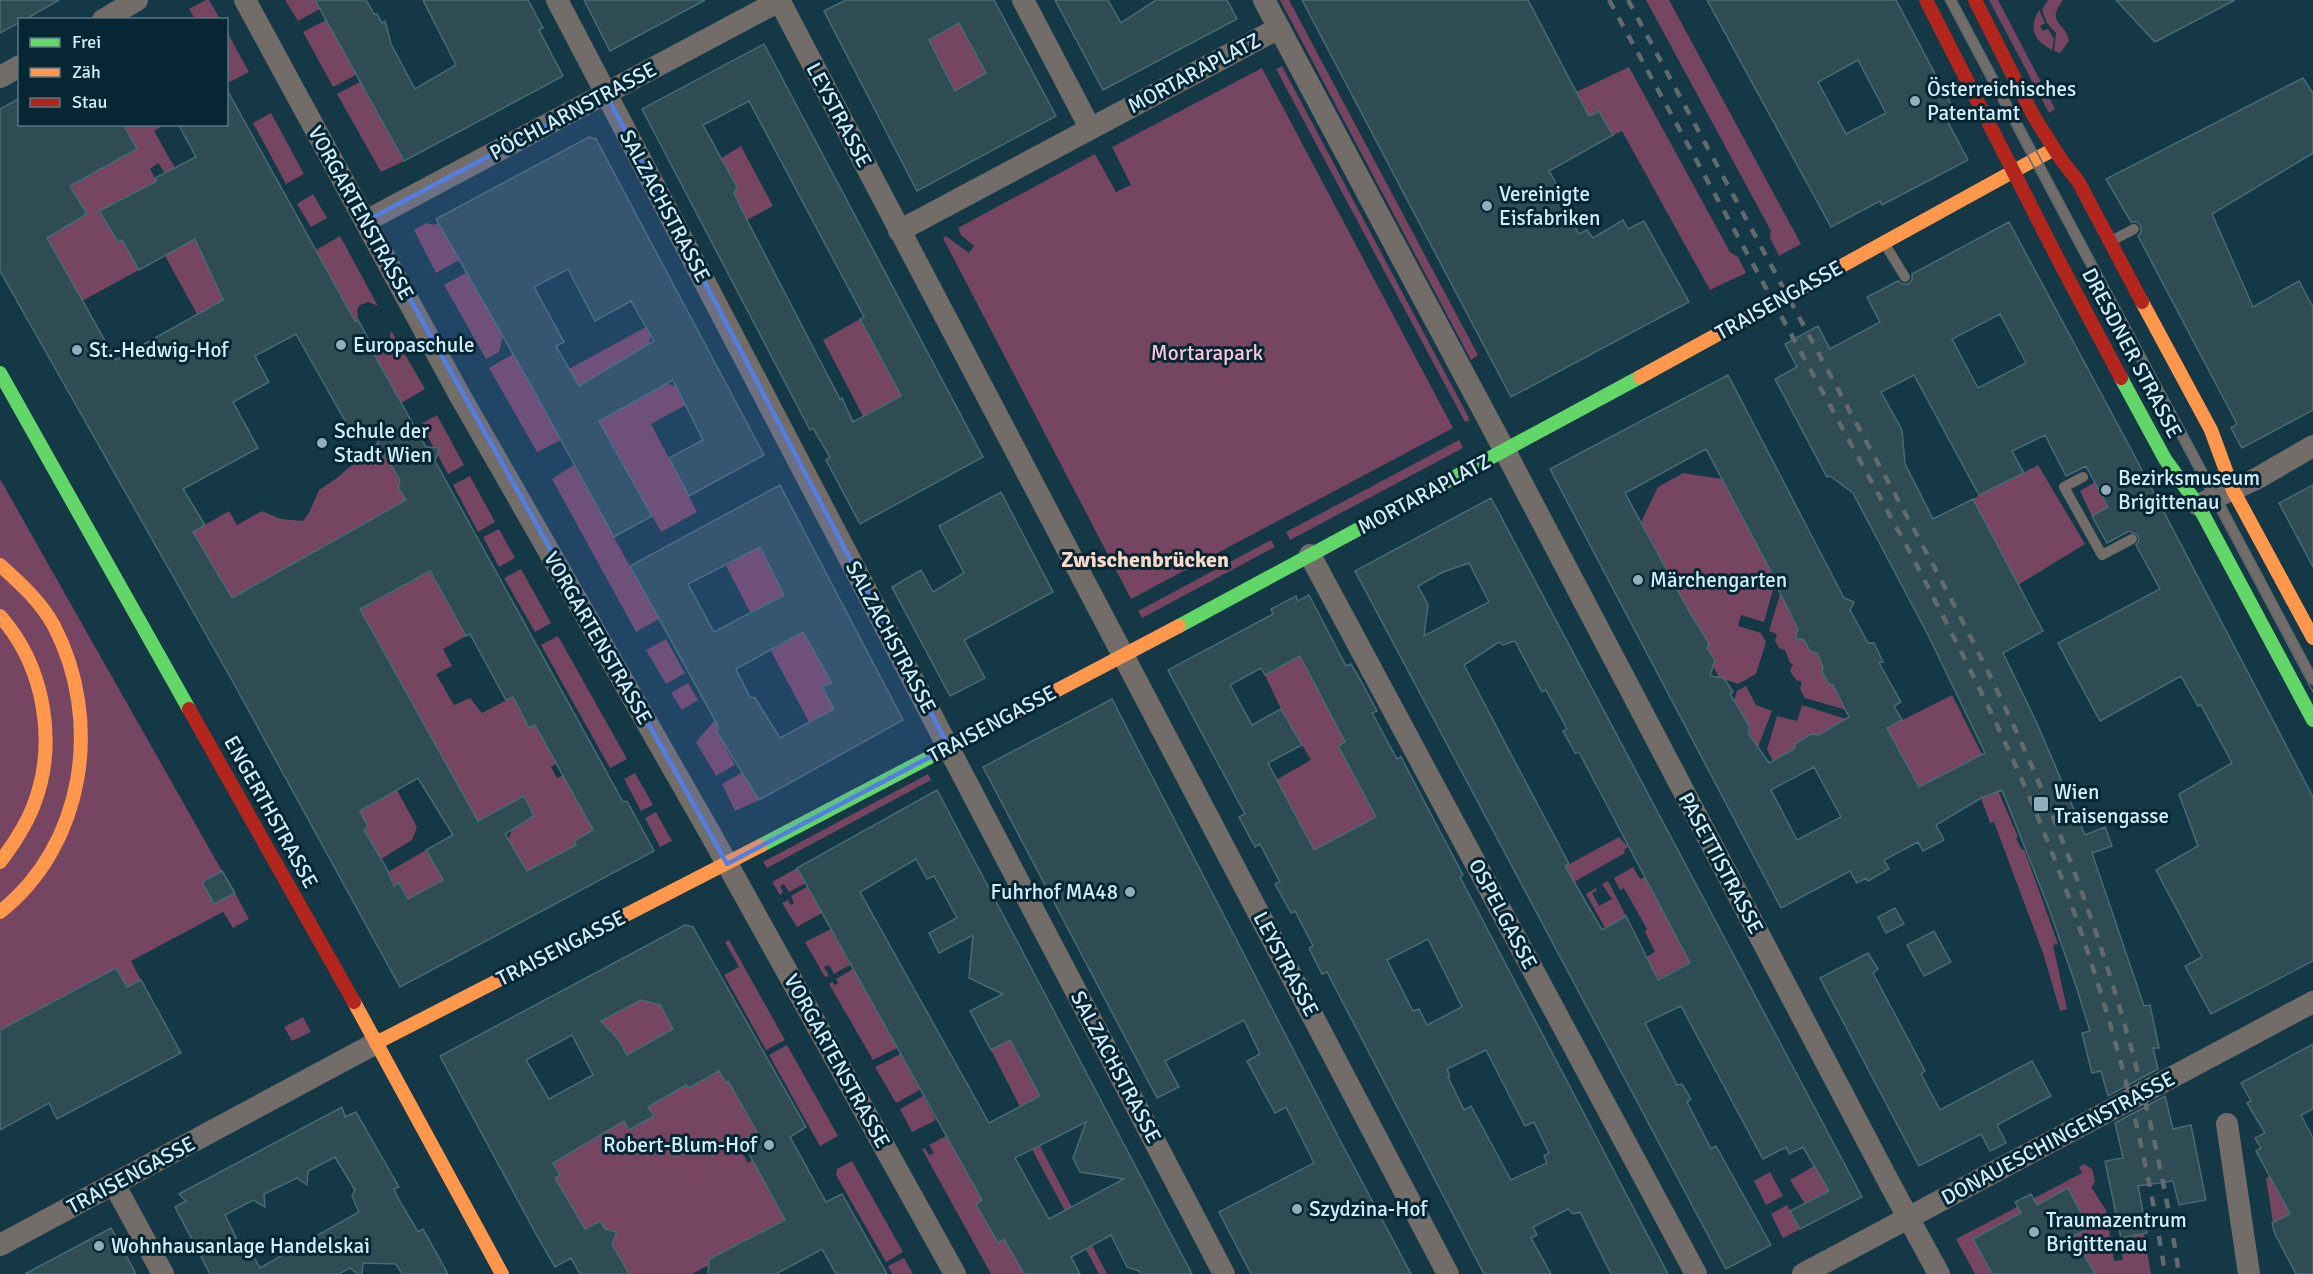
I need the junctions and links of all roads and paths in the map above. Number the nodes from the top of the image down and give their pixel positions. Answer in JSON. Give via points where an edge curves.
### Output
{"nodes":[{"id":1,"x":137,"y":0,"type":"edge"},
{"id":2,"x":245,"y":0,"type":"edge"},
{"id":3,"x":557,"y":0,"type":"edge"},
{"id":4,"x":779,"y":0,"type":"edge"},
{"id":5,"x":1023,"y":0,"type":"edge"},
{"id":6,"x":1263,"y":0,"type":"edge"},
{"id":7,"x":1926,"y":0,"type":"edge"},
{"id":8,"x":1951,"y":0,"type":"edge"},
{"id":9,"x":1976,"y":0,"type":"edge"},
{"id":10,"x":106,"y":18,"type":"edge"},
{"id":11,"x":1278,"y":28,"type":"junction"},
{"id":12,"x":18,"y":67,"type":"edge"},
{"id":13,"x":0,"y":77,"type":"edge"},
{"id":14,"x":606,"y":94,"type":"junction"},
{"id":15,"x":1090,"y":128,"type":"junction"},
{"id":16,"x":2054,"y":149,"type":"junction"},
{"id":17,"x":2035,"y":160,"type":"junction"},
{"id":18,"x":2013,"y":173,"type":"junction"},
{"id":19,"x":366,"y":221,"type":"junction"},
{"id":20,"x":2134,"y":229,"type":"dead end"},
{"id":21,"x":899,"y":231,"type":"junction"},
{"id":22,"x":2110,"y":242,"type":"junction"},
{"id":23,"x":1884,"y":243,"type":"junction"},
{"id":24,"x":1905,"y":277,"type":"dead end"},
{"id":25,"x":0,"y":373,"type":"edge"},
{"id":26,"x":2313,"y":446,"type":"edge"},
{"id":27,"x":1505,"y":451,"type":"junction"},
{"id":28,"x":2083,"y":477,"type":"dead end"},
{"id":29,"x":2216,"y":497,"type":"junction"},
{"id":30,"x":2132,"y":539,"type":"dead end"},
{"id":31,"x":1310,"y":555,"type":"junction"},
{"id":32,"x":0,"y":565,"type":"edge"},
{"id":33,"x":0,"y":616,"type":"edge"},
{"id":34,"x":2313,"y":638,"type":"edge"},
{"id":35,"x":1124,"y":654,"type":"junction"},
{"id":36,"x":2313,"y":680,"type":"edge"},
{"id":37,"x":2313,"y":720,"type":"edge"},
{"id":38,"x":949,"y":747,"type":"junction"},
{"id":39,"x":0,"y":862,"type":"edge"},
{"id":40,"x":727,"y":864,"type":"junction"},
{"id":41,"x":0,"y":912,"type":"edge"},
{"id":42,"x":2313,"y":1002,"type":"edge"},
{"id":43,"x":376,"y":1043,"type":"junction"},
{"id":44,"x":2227,"y":1124,"type":"dead end"},
{"id":45,"x":114,"y":1184,"type":"junction"},
{"id":46,"x":1908,"y":1218,"type":"junction"},
{"id":47,"x":0,"y":1245,"type":"edge"},
{"id":48,"x":163,"y":1274,"type":"edge"},
{"id":49,"x":502,"y":1274,"type":"edge"},
{"id":50,"x":955,"y":1274,"type":"edge"},
{"id":51,"x":1224,"y":1274,"type":"edge"},
{"id":52,"x":1448,"y":1274,"type":"edge"},
{"id":53,"x":1696,"y":1274,"type":"edge"},
{"id":54,"x":1803,"y":1274,"type":"edge"},
{"id":55,"x":1939,"y":1274,"type":"edge"},
{"id":56,"x":2249,"y":1274,"type":"edge"}],
"edges":[{"from":1,"to":10,"type":"street"},
{"from":2,"to":19,"type":"street","name":"VORGARTENSTRASSE"},
{"from":3,"to":14,"type":"street","name":"SALZACHSTRASSE"},
{"from":4,"to":14,"type":"street","name":"PÖCHLARNSTRASSE"},
{"from":4,"to":21,"type":"street","name":"LEYSTRASSE"},
{"from":5,"to":15,"type":"street"},
{"from":6,"to":11,"type":"street"},
{"from":7,"to":18,"type":"main road","name":"DRESDNER STRASSE"},
{"from":8,"to":17,"type":"lane"},
{"from":9,"to":16,"type":"main road","name":"DRESDNER STRASSE","via":[[2038,125]]},
{"from":11,"to":15,"type":"street","name":"MORTARAPLATZ"},
{"from":11,"to":27,"type":"street","name":"MORTARAPLATZ"},
{"from":12,"to":13,"type":"street"},
{"from":14,"to":19,"type":"street","name":"PÖCHLARNSTRASSE"},
{"from":14,"to":38,"type":"street","name":"SALZACHSTRASSE"},
{"from":15,"to":21,"type":"street","name":"MORTARAPLATZ"},
{"from":16,"to":17,"type":"main road","name":"TRAISENGASSE"},
{"from":16,"to":22,"type":"main road","name":"DRESDNER STRASSE","via":[[2078,181]]},
{"from":17,"to":18,"type":"main road","name":"TRAISENGASSE"},
{"from":17,"to":29,"type":"lane"},
{"from":18,"to":23,"type":"main road","name":"TRAISENGASSE"},
{"from":18,"to":29,"type":"main road","name":"DRESDNER STRASSE","via":[[2165,459]]},
{"from":19,"to":40,"type":"street","name":"VORGARTENSTRASSE","via":[[459,394]]},
{"from":20,"to":22,"type":"lane"},
{"from":21,"to":35,"type":"street"},
{"from":22,"to":29,"type":"main road","name":"DRESDNER STRASSE","via":[[2216,439],[2227,477]]},
{"from":23,"to":24,"type":"lane"},
{"from":23,"to":27,"type":"main road","name":"TRAISENGASSE"},
{"from":25,"to":43,"type":"main road","name":"ENGERTHSTRASSE"},
{"from":26,"to":29,"type":"street"},
{"from":27,"to":31,"type":"main road","name":"MORTARAPLATZ"},
{"from":27,"to":46,"type":"street","name":"PASETTISTRASSE"},
{"from":28,"to":30,"type":"lane","via":[[2064,487],[2103,555]]},
{"from":29,"to":34,"type":"main road","name":"DRESDNER STRASSE"},
{"from":29,"to":36,"type":"lane"},
{"from":29,"to":37,"type":"main road","name":"DRESDNER STRASSE"},
{"from":31,"to":35,"type":"main road","name":"MORTARAPLATZ"},
{"from":31,"to":53,"type":"street","name":"OSPELGASSE"},
{"from":32,"to":41,"type":"main road","via":[[41,606],[62,641],[75,677],[83,719],[83,756],[66,826],[30,884]]},
{"from":33,"to":39,"type":"main road","via":[[27,652],[46,724],[42,784],[32,812]]},
{"from":35,"to":38,"type":"main road","name":"TRAISENGASSE"},
{"from":35,"to":52,"type":"street","name":"LEYSTRASSE"},
{"from":38,"to":40,"type":"main road","name":"TRAISENGASSE"},
{"from":38,"to":51,"type":"street","name":"SALZACHSTRASSE"},
{"from":40,"to":43,"type":"main road","name":"TRAISENGASSE"},
{"from":40,"to":50,"type":"street","name":"VORGARTENSTRASSE"},
{"from":42,"to":46,"type":"street","name":"DONAUESCHINGENSTRASSE"},
{"from":43,"to":45,"type":"street","name":"TRAISENGASSE"},
{"from":43,"to":49,"type":"main road","name":"ENGERTHSTRASSE"},
{"from":44,"to":56,"type":"street"},
{"from":45,"to":47,"type":"street","name":"TRAISENGASSE"},
{"from":45,"to":48,"type":"street"},
{"from":46,"to":54,"type":"street","name":"DONAUESCHINGENSTRASSE"},
{"from":46,"to":55,"type":"street","name":"PASETTISTRASSE"}]}
